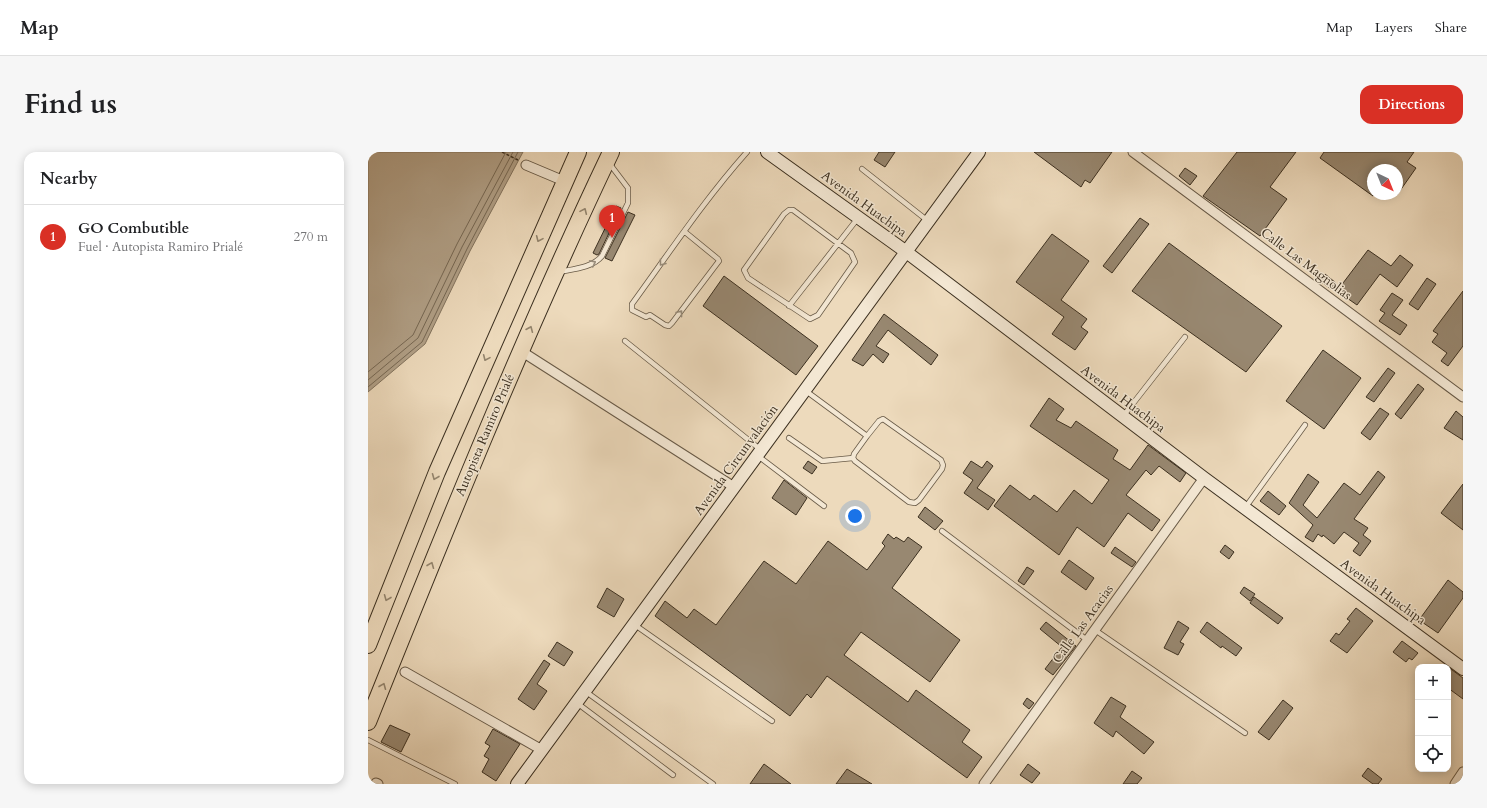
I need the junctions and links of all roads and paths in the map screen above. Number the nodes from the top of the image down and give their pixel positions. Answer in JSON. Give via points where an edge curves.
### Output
{"nodes":[{"id":1,"x":502,"y":152,"type":"edge"},
{"id":2,"x":578,"y":152,"type":"edge"},
{"id":3,"x":747,"y":152,"type":"edge"},
{"id":4,"x":766,"y":152,"type":"edge"},
{"id":5,"x":978,"y":152,"type":"edge"},
{"id":6,"x":1133,"y":152,"type":"edge"},
{"id":7,"x":609,"y":156,"type":"edge"},
{"id":8,"x":526,"y":165,"type":"joint"},
{"id":9,"x":862,"y":168,"type":"dead end"},
{"id":10,"x":564,"y":181,"type":"junction"},
{"id":11,"x":858,"y":218,"type":"junction"},
{"id":12,"x":928,"y":221,"type":"junction"},
{"id":13,"x":685,"y":232,"type":"junction"},
{"id":14,"x":838,"y":244,"type":"junction"},
{"id":15,"x":906,"y":251,"type":"junction"},
{"id":16,"x":556,"y":272,"type":"junction"},
{"id":17,"x":789,"y":306,"type":"junction"},
{"id":18,"x":1185,"y":337,"type":"dead end"},
{"id":19,"x":625,"y":341,"type":"dead end"},
{"id":20,"x":521,"y":351,"type":"junction"},
{"id":21,"x":805,"y":390,"type":"junction"},
{"id":22,"x":1463,"y":397,"type":"edge"},
{"id":23,"x":1123,"y":416,"type":"junction"},
{"id":24,"x":1305,"y":425,"type":"dead end"},
{"id":25,"x":867,"y":436,"type":"junction"},
{"id":26,"x":789,"y":438,"type":"dead end"},
{"id":27,"x":759,"y":453,"type":"junction"},
{"id":28,"x":853,"y":458,"type":"junction"},
{"id":29,"x":1204,"y":478,"type":"junction"},
{"id":30,"x":734,"y":487,"type":"junction"},
{"id":31,"x":824,"y":506,"type":"dead end"},
{"id":32,"x":1245,"y":508,"type":"junction"},
{"id":33,"x":942,"y":531,"type":"dead end"},
{"id":34,"x":634,"y":624,"type":"junction"},
{"id":35,"x":1095,"y":630,"type":"junction"},
{"id":36,"x":1087,"y":640,"type":"junction"},
{"id":37,"x":368,"y":645,"type":"edge"},
{"id":38,"x":1463,"y":669,"type":"edge"},
{"id":39,"x":405,"y":672,"type":"dead end"},
{"id":40,"x":585,"y":691,"type":"junction"},
{"id":41,"x":577,"y":703,"type":"junction"},
{"id":42,"x":772,"y":721,"type":"dead end"},
{"id":43,"x":368,"y":722,"type":"edge"},
{"id":44,"x":1245,"y":733,"type":"dead end"},
{"id":45,"x":368,"y":740,"type":"edge"},
{"id":46,"x":542,"y":750,"type":"junction"},
{"id":47,"x":1463,"y":772,"type":"edge"},
{"id":48,"x":673,"y":775,"type":"dead end"},
{"id":49,"x":520,"y":783,"type":"edge"},
{"id":50,"x":455,"y":784,"type":"edge"},
{"id":51,"x":713,"y":784,"type":"edge"},
{"id":52,"x":984,"y":784,"type":"edge"},
{"id":53,"x":1455,"y":784,"type":"edge"}],
"edges":[{"from":1,"to":8,"type":"path"},
{"from":2,"to":10,"type":"highway"},
{"from":3,"to":13,"type":"lane","via":[[735,164]]},
{"from":4,"to":11,"type":"street","name":"Avenida Huachipa"},
{"from":5,"to":12,"type":"street","name":"Avenida Circunvalación"},
{"from":6,"to":22,"type":"street","name":"Calle Las Magnolias"},
{"from":16,"to":7,"type":"highway","name":"Autopista Ramiro Prialé","one_way":true},
{"from":16,"to":7,"type":"lane","one_way":true,"via":[[597,262],[628,203],[628,188]]},
{"from":8,"to":10,"type":"street"},
{"from":9,"to":12,"type":"lane"},
{"from":10,"to":37,"type":"highway","one_way":true,"via":[[437,472]]},
{"from":11,"to":14,"type":"lane"},
{"from":11,"to":15,"type":"street","name":"Avenida Huachipa"},
{"from":12,"to":15,"type":"street","name":"Avenida Circunvalación"},
{"from":13,"to":13,"type":"lane","one_way":true,"via":[[631,307],[642,316],[650,315],[669,326],[718,261],[718,258]]},
{"from":14,"to":17,"type":"lane"},
{"from":14,"to":17,"type":"lane","via":[[851,253],[855,262],[818,315],[810,319]]},
{"from":14,"to":17,"type":"lane","via":[[793,210],[784,214],[744,270],[748,278]]},
{"from":15,"to":21,"type":"street","name":"Avenida Circunvalación"},
{"from":15,"to":23,"type":"street","name":"Avenida Huachipa"},
{"from":20,"to":16,"type":"highway","name":"Autopista Ramiro Prialé","one_way":true},
{"from":18,"to":23,"type":"lane"},
{"from":19,"to":27,"type":"lane"},
{"from":20,"to":30,"type":"street"},
{"from":43,"to":20,"type":"highway","name":"Autopista Ramiro Prialé","one_way":true,"via":[[464,482]]},
{"from":21,"to":25,"type":"lane"},
{"from":21,"to":27,"type":"street","name":"Avenida Circunvalación"},
{"from":23,"to":29,"type":"street","name":"Avenida Huachipa"},
{"from":24,"to":32,"type":"lane"},
{"from":25,"to":28,"type":"lane"},
{"from":25,"to":28,"type":"lane","via":[[883,419],[941,460],[942,469],[915,503],[909,502]]},
{"from":26,"to":28,"type":"lane","via":[[822,461]]},
{"from":27,"to":30,"type":"street","name":"Avenida Circunvalación"},
{"from":27,"to":31,"type":"lane"},
{"from":29,"to":32,"type":"street","name":"Avenida Huachipa"},
{"from":29,"to":35,"type":"street","name":"Calle Las Acacias"},
{"from":30,"to":34,"type":"street","name":"Avenida Circunvalación"},
{"from":32,"to":38,"type":"street","name":"Avenida Huachipa"},
{"from":33,"to":36,"type":"lane"},
{"from":34,"to":40,"type":"street","name":"Avenida Circunvalación"},
{"from":34,"to":42,"type":"lane"},
{"from":35,"to":36,"type":"street","name":"Calle Las Acacias"},
{"from":35,"to":44,"type":"lane"},
{"from":36,"to":52,"type":"street","name":"Calle Las Acacias"},
{"from":39,"to":46,"type":"street"},
{"from":40,"to":41,"type":"street","name":"Avenida Circunvalación"},
{"from":40,"to":51,"type":"lane"},
{"from":41,"to":46,"type":"street","name":"Avenida Circunvalación"},
{"from":41,"to":48,"type":"lane"},
{"from":45,"to":50,"type":"lane"},
{"from":46,"to":49,"type":"street","name":"Avenida Circunvalación"},
{"from":47,"to":53,"type":"street"}]}
